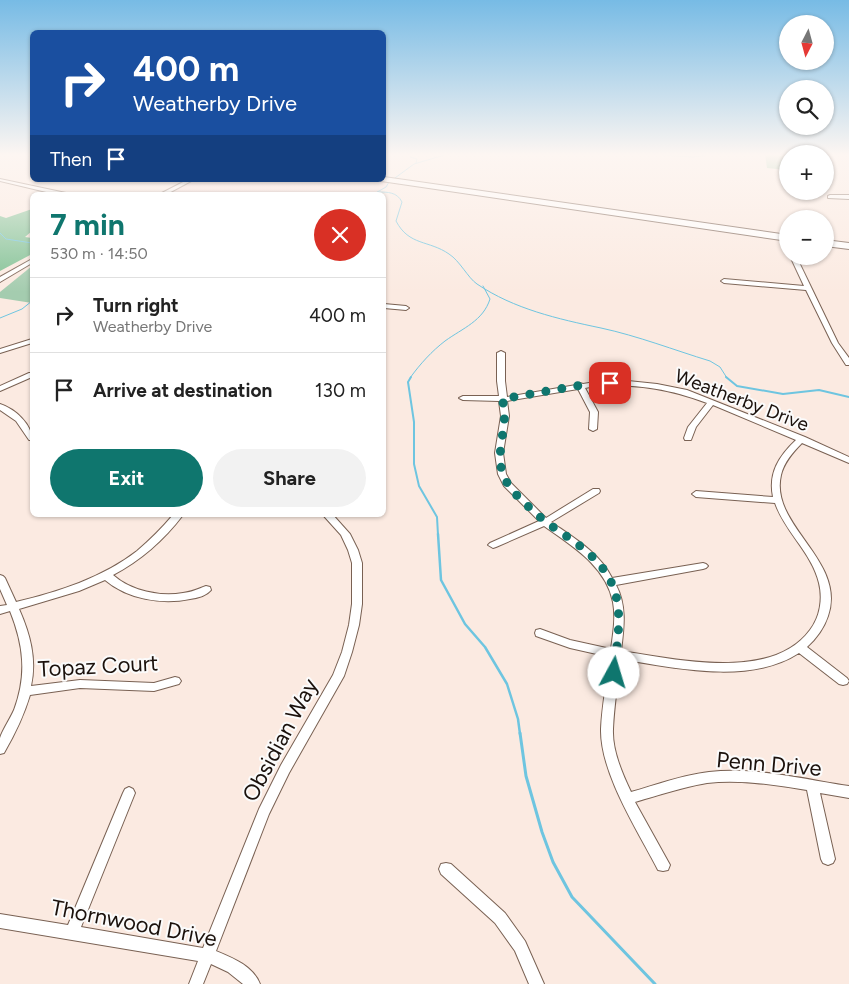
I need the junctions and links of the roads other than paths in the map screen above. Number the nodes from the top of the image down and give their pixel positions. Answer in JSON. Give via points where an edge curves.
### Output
{"nodes":[{"id":1,"x":522,"y":200,"type":"edge"},
{"id":2,"x":779,"y":239,"type":"edge"},
{"id":3,"x":834,"y":244,"type":"edge"},
{"id":4,"x":849,"y":246,"type":"edge"},
{"id":5,"x":30,"y":262,"type":"edge"},
{"id":6,"x":797,"y":265,"type":"edge"},
{"id":7,"x":20,"y":268,"type":"junction"},
{"id":8,"x":30,"y":270,"type":"edge"},
{"id":9,"x":0,"y":280,"type":"edge"},
{"id":10,"x":724,"y":281,"type":"dead end"},
{"id":11,"x":808,"y":288,"type":"junction"},
{"id":12,"x":386,"y":306,"type":"edge"},
{"id":13,"x":406,"y":308,"type":"dead end"},
{"id":14,"x":30,"y":342,"type":"edge"},
{"id":15,"x":0,"y":351,"type":"edge"},
{"id":16,"x":501,"y":353,"type":"dead end"},
{"id":17,"x":849,"y":363,"type":"edge"},
{"id":18,"x":30,"y":376,"type":"edge"},
{"id":19,"x":580,"y":385,"type":"junction"},
{"id":20,"x":0,"y":389,"type":"edge"},
{"id":21,"x":463,"y":398,"type":"dead end"},
{"id":22,"x":502,"y":399,"type":"junction"},
{"id":23,"x":712,"y":402,"type":"junction"},
{"id":24,"x":0,"y":406,"type":"edge"},
{"id":25,"x":593,"y":429,"type":"dead end"},
{"id":26,"x":30,"y":435,"type":"edge"},
{"id":27,"x":688,"y":438,"type":"dead end"},
{"id":28,"x":802,"y":439,"type":"junction"},
{"id":29,"x":849,"y":460,"type":"edge"},
{"id":30,"x":596,"y":491,"type":"dead end"},
{"id":31,"x":696,"y":494,"type":"dead end"},
{"id":32,"x":778,"y":500,"type":"junction"},
{"id":33,"x":176,"y":517,"type":"edge"},
{"id":34,"x":330,"y":517,"type":"edge"},
{"id":35,"x":545,"y":522,"type":"junction"},
{"id":36,"x":493,"y":545,"type":"dead end"},
{"id":37,"x":704,"y":566,"type":"dead end"},
{"id":38,"x":106,"y":576,"type":"junction"},
{"id":39,"x":0,"y":578,"type":"edge"},
{"id":40,"x":610,"y":582,"type":"junction"},
{"id":41,"x":206,"y":590,"type":"dead end"},
{"id":42,"x":12,"y":607,"type":"junction"},
{"id":43,"x":0,"y":610,"type":"edge"},
{"id":44,"x":540,"y":634,"type":"dead end"},
{"id":45,"x":799,"y":647,"type":"junction"},
{"id":46,"x":616,"y":654,"type":"junction"},
{"id":47,"x":174,"y":681,"type":"dead end"},
{"id":48,"x":844,"y":681,"type":"dead end"},
{"id":49,"x":25,"y":691,"type":"junction"},
{"id":50,"x":0,"y":749,"type":"edge"},
{"id":51,"x":813,"y":787,"type":"junction"},
{"id":52,"x":849,"y":792,"type":"edge"},
{"id":53,"x":129,"y":793,"type":"dead end"},
{"id":54,"x":629,"y":798,"type":"junction"},
{"id":55,"x":828,"y":859,"type":"dead end"},
{"id":56,"x":663,"y":865,"type":"dead end"},
{"id":57,"x":446,"y":869,"type":"dead end"},
{"id":58,"x":0,"y":921,"type":"edge"},
{"id":59,"x":72,"y":932,"type":"junction"},
{"id":60,"x":206,"y":956,"type":"junction"},
{"id":61,"x":196,"y":984,"type":"edge"},
{"id":62,"x":253,"y":984,"type":"edge"},
{"id":63,"x":537,"y":984,"type":"edge"}],
"edges":[{"from":1,"to":2,"type":"highway"},
{"from":3,"to":4,"type":"highway"},
{"from":5,"to":7,"type":"street"},
{"from":6,"to":11,"type":"street"},
{"from":7,"to":8,"type":"street"},
{"from":7,"to":9,"type":"street"},
{"from":10,"to":11,"type":"street"},
{"from":11,"to":17,"type":"street","via":[[835,343]]},
{"from":12,"to":13,"type":"street"},
{"from":14,"to":15,"type":"street"},
{"from":16,"to":22,"type":"street"},
{"from":18,"to":20,"type":"street"},
{"from":19,"to":22,"type":"street","name":"Weatherby Drive"},
{"from":19,"to":23,"type":"street","name":"Weatherby Drive","via":[[642,384],[670,388]]},
{"from":19,"to":25,"type":"street","via":[[594,412]]},
{"from":21,"to":22,"type":"street","name":"Weatherby Drive"},
{"from":22,"to":35,"type":"street","via":[[505,416],[499,453],[502,474],[514,492]]},
{"from":23,"to":27,"type":"street","via":[[692,426]]},
{"from":23,"to":28,"type":"street","name":"Weatherby Drive"},
{"from":24,"to":26,"type":"street","via":[[19,419]]},
{"from":28,"to":29,"type":"street","name":"Weatherby Drive"},
{"from":28,"to":32,"type":"street","via":[[786,454],[777,470]]},
{"from":30,"to":35,"type":"street"},
{"from":31,"to":32,"type":"street"},
{"from":32,"to":45,"type":"street","via":[[788,522],[816,564],[825,586],[826,609],[822,620]]},
{"from":33,"to":38,"type":"street","via":[[147,548]]},
{"from":34,"to":60,"type":"street","name":"Obsidian Way","via":[[346,534],[357,563],[357,604],[347,652],[338,676],[263,813]]},
{"from":35,"to":36,"type":"street"},
{"from":35,"to":40,"type":"street","via":[[586,551]]},
{"from":37,"to":40,"type":"street"},
{"from":38,"to":41,"type":"street","via":[[121,588],[152,596],[183,597],[199,595]]},
{"from":38,"to":42,"type":"street","via":[[66,593]]},
{"from":39,"to":42,"type":"street"},
{"from":40,"to":46,"type":"street","via":[[620,614]]},
{"from":42,"to":43,"type":"street"},
{"from":42,"to":49,"type":"street","via":[[26,646]]},
{"from":44,"to":46,"type":"street","via":[[575,646]]},
{"from":45,"to":46,"type":"street","via":[[772,660],[741,667],[701,666]]},
{"from":45,"to":48,"type":"street"},
{"from":46,"to":54,"type":"street","via":[[608,744],[617,776]]},
{"from":47,"to":49,"type":"street","name":"Topaz Court","via":[[154,687],[80,684]]},
{"from":49,"to":50,"type":"street"},
{"from":51,"to":52,"type":"street","name":"Penn Drive"},
{"from":51,"to":54,"type":"street","name":"Penn Drive","via":[[730,777],[688,782]]},
{"from":51,"to":55,"type":"street"},
{"from":53,"to":59,"type":"street"},
{"from":54,"to":56,"type":"street"},
{"from":57,"to":63,"type":"street","via":[[500,918],[520,946]]},
{"from":58,"to":59,"type":"street","name":"Thornwood Drive"},
{"from":59,"to":60,"type":"street","name":"Thornwood Drive"},
{"from":60,"to":61,"type":"street","name":"Obsidian Way"},
{"from":60,"to":62,"type":"street","name":"Thornwood Drive","via":[[233,967]]}]}
